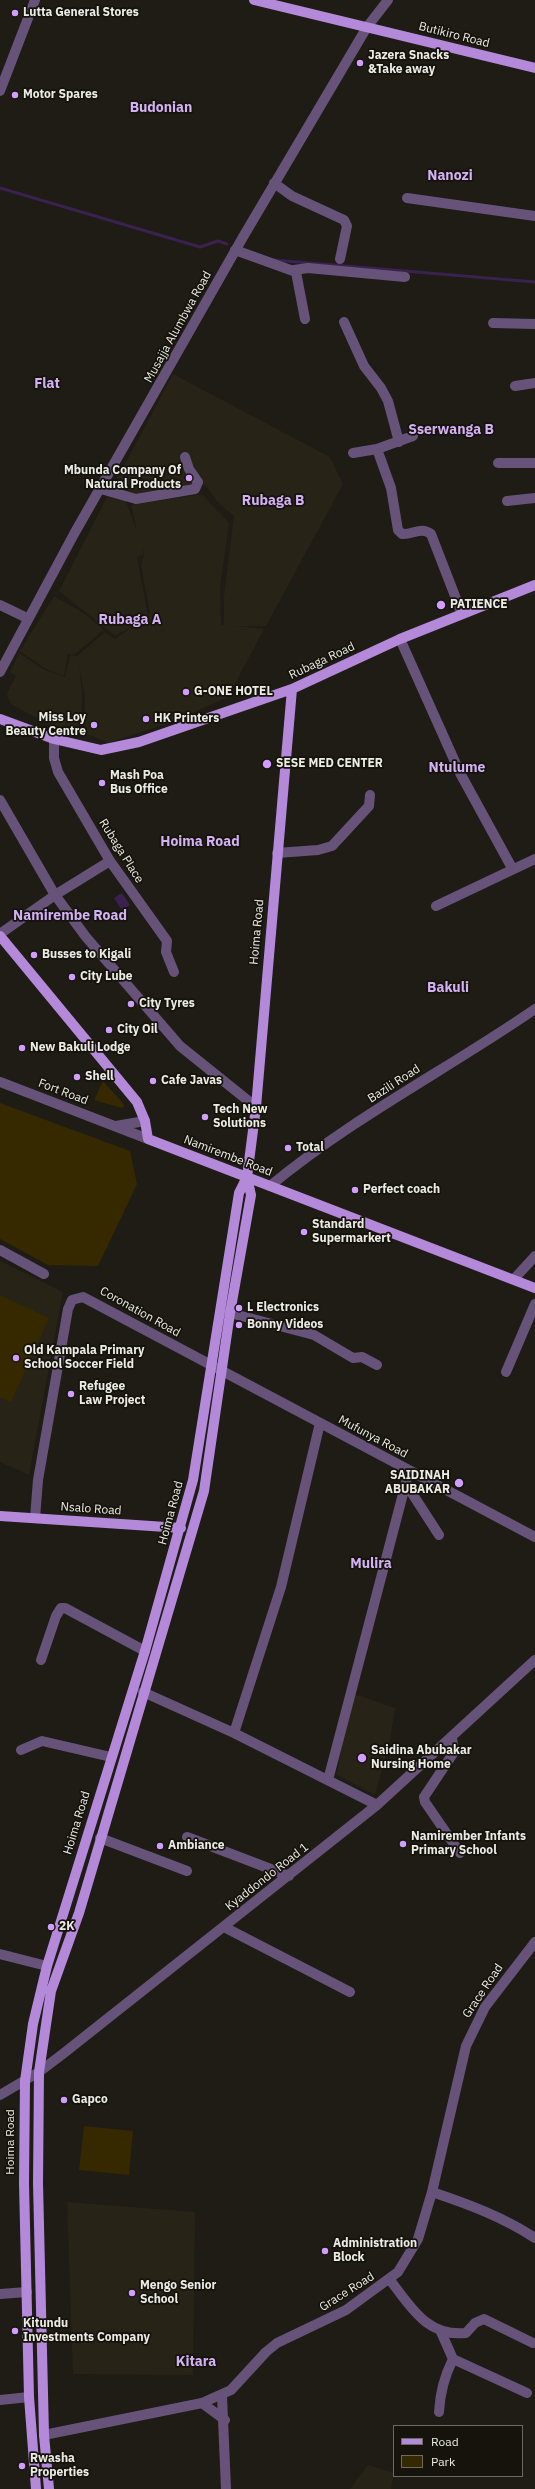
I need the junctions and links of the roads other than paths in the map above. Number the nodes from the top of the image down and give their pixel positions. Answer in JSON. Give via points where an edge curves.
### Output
{"nodes":[{"id":1,"x":35,"y":0,"type":"edge"},
{"id":2,"x":254,"y":0,"type":"edge"},
{"id":3,"x":388,"y":0,"type":"edge"},
{"id":4,"x":367,"y":27,"type":"junction"},
{"id":5,"x":535,"y":68,"type":"edge"},
{"id":6,"x":0,"y":91,"type":"edge"},
{"id":7,"x":274,"y":183,"type":"junction"},
{"id":8,"x":407,"y":198,"type":"dead end"},
{"id":9,"x":535,"y":216,"type":"edge"},
{"id":10,"x":235,"y":250,"type":"junction"},
{"id":11,"x":340,"y":259,"type":"dead end"},
{"id":12,"x":294,"y":270,"type":"junction"},
{"id":13,"x":405,"y":277,"type":"dead end"},
{"id":14,"x":305,"y":319,"type":"dead end"},
{"id":15,"x":344,"y":322,"type":"dead end"},
{"id":16,"x":493,"y":323,"type":"dead end"},
{"id":17,"x":535,"y":324,"type":"edge"},
{"id":18,"x":535,"y":383,"type":"edge"},
{"id":19,"x":515,"y":386,"type":"dead end"},
{"id":20,"x":413,"y":436,"type":"dead end"},
{"id":21,"x":399,"y":442,"type":"junction"},
{"id":22,"x":377,"y":449,"type":"junction"},
{"id":23,"x":353,"y":453,"type":"dead end"},
{"id":24,"x":185,"y":457,"type":"dead end"},
{"id":25,"x":498,"y":463,"type":"dead end"},
{"id":26,"x":535,"y":463,"type":"edge"},
{"id":27,"x":101,"y":489,"type":"junction"},
{"id":28,"x":535,"y":498,"type":"edge"},
{"id":29,"x":507,"y":501,"type":"dead end"},
{"id":30,"x":535,"y":585,"type":"edge"},
{"id":31,"x":0,"y":605,"type":"edge"},
{"id":32,"x":462,"y":614,"type":"junction"},
{"id":33,"x":27,"y":618,"type":"junction"},
{"id":34,"x":400,"y":639,"type":"junction"},
{"id":35,"x":0,"y":672,"type":"edge"},
{"id":36,"x":292,"y":689,"type":"junction"},
{"id":37,"x":0,"y":719,"type":"edge"},
{"id":38,"x":54,"y":739,"type":"junction"},
{"id":39,"x":370,"y":795,"type":"dead end"},
{"id":40,"x":0,"y":800,"type":"edge"},
{"id":41,"x":277,"y":853,"type":"junction"},
{"id":42,"x":535,"y":859,"type":"edge"},
{"id":43,"x":110,"y":861,"type":"junction"},
{"id":44,"x":512,"y":868,"type":"junction"},
{"id":45,"x":55,"y":895,"type":"junction"},
{"id":46,"x":436,"y":906,"type":"dead end"},
{"id":47,"x":0,"y":935,"type":"edge"},
{"id":48,"x":174,"y":972,"type":"dead end"},
{"id":49,"x":535,"y":1009,"type":"edge"},
{"id":50,"x":0,"y":1082,"type":"edge"},
{"id":51,"x":256,"y":1107,"type":"junction"},
{"id":52,"x":145,"y":1121,"type":"junction"},
{"id":53,"x":116,"y":1126,"type":"junction"},
{"id":54,"x":148,"y":1139,"type":"junction"},
{"id":55,"x":247,"y":1177,"type":"junction"},
{"id":56,"x":270,"y":1186,"type":"junction"},
{"id":57,"x":0,"y":1250,"type":"edge"},
{"id":58,"x":535,"y":1256,"type":"edge"},
{"id":59,"x":44,"y":1274,"type":"dead end"},
{"id":60,"x":514,"y":1279,"type":"junction"},
{"id":61,"x":535,"y":1288,"type":"edge"},
{"id":62,"x":535,"y":1304,"type":"edge"},
{"id":63,"x":230,"y":1313,"type":"junction"},
{"id":64,"x":377,"y":1365,"type":"dead end"},
{"id":65,"x":217,"y":1368,"type":"junction"},
{"id":66,"x":506,"y":1372,"type":"dead end"},
{"id":67,"x":320,"y":1423,"type":"junction"},
{"id":68,"x":410,"y":1471,"type":"junction"},
{"id":69,"x":406,"y":1484,"type":"junction"},
{"id":70,"x":0,"y":1516,"type":"edge"},
{"id":71,"x":35,"y":1518,"type":"junction"},
{"id":72,"x":181,"y":1528,"type":"junction"},
{"id":73,"x":440,"y":1535,"type":"dead end"},
{"id":74,"x":535,"y":1537,"type":"edge"},
{"id":75,"x":145,"y":1652,"type":"junction"},
{"id":76,"x":41,"y":1660,"type":"dead end"},
{"id":77,"x":535,"y":1660,"type":"edge"},
{"id":78,"x":143,"y":1692,"type":"junction"},
{"id":79,"x":234,"y":1734,"type":"junction"},
{"id":80,"x":452,"y":1738,"type":"junction"},
{"id":81,"x":21,"y":1750,"type":"dead end"},
{"id":82,"x":111,"y":1757,"type":"junction"},
{"id":83,"x":328,"y":1780,"type":"junction"},
{"id":84,"x":377,"y":1805,"type":"junction"},
{"id":85,"x":187,"y":1836,"type":"dead end"},
{"id":86,"x":100,"y":1838,"type":"junction"},
{"id":87,"x":460,"y":1853,"type":"dead end"},
{"id":88,"x":187,"y":1871,"type":"dead end"},
{"id":89,"x":289,"y":1876,"type":"junction"},
{"id":90,"x":224,"y":1927,"type":"junction"},
{"id":91,"x":535,"y":1942,"type":"edge"},
{"id":92,"x":0,"y":1954,"type":"edge"},
{"id":93,"x":47,"y":1966,"type":"junction"},
{"id":94,"x":350,"y":1992,"type":"dead end"},
{"id":95,"x":39,"y":2072,"type":"junction"},
{"id":96,"x":25,"y":2081,"type":"junction"},
{"id":97,"x":0,"y":2095,"type":"edge"},
{"id":98,"x":432,"y":2192,"type":"junction"},
{"id":99,"x":535,"y":2238,"type":"edge"},
{"id":100,"x":390,"y":2280,"type":"junction"},
{"id":101,"x":27,"y":2292,"type":"junction"},
{"id":102,"x":0,"y":2294,"type":"edge"},
{"id":103,"x":441,"y":2332,"type":"junction"},
{"id":104,"x":533,"y":2343,"type":"dead end"},
{"id":105,"x":453,"y":2359,"type":"junction"},
{"id":106,"x":527,"y":2393,"type":"dead end"},
{"id":107,"x":222,"y":2396,"type":"junction"},
{"id":108,"x":29,"y":2397,"type":"junction"},
{"id":109,"x":0,"y":2400,"type":"edge"},
{"id":110,"x":202,"y":2403,"type":"junction"},
{"id":111,"x":439,"y":2412,"type":"dead end"},
{"id":112,"x":224,"y":2420,"type":"junction"},
{"id":113,"x":44,"y":2435,"type":"junction"},
{"id":114,"x":36,"y":2489,"type":"edge"},
{"id":115,"x":49,"y":2489,"type":"edge"},
{"id":116,"x":226,"y":2489,"type":"edge"}],
"edges":[{"from":1,"to":6,"type":"street"},
{"from":2,"to":4,"type":"main road","name":"Butikiro Road"},
{"from":3,"to":4,"type":"street","name":"Musajja Alumbwa Road"},
{"from":4,"to":5,"type":"main road","name":"Butikiro Road"},
{"from":4,"to":7,"type":"street","name":"Musajja Alumbwa Road"},
{"from":7,"to":10,"type":"street","name":"Musajja Alumbwa Road"},
{"from":7,"to":11,"type":"street","via":[[292,196],[344,220],[347,226]]},
{"from":8,"to":9,"type":"street"},
{"from":10,"to":12,"type":"street","via":[[285,270]]},
{"from":10,"to":27,"type":"street","name":"Musajja Alumbwa Road"},
{"from":12,"to":13,"type":"street","via":[[308,268]]},
{"from":12,"to":14,"type":"street"},
{"from":15,"to":21,"type":"street","via":[[364,366],[382,388],[388,401]]},
{"from":16,"to":17,"type":"street"},
{"from":18,"to":19,"type":"street"},
{"from":20,"to":21,"type":"street"},
{"from":21,"to":22,"type":"street"},
{"from":22,"to":23,"type":"street"},
{"from":22,"to":32,"type":"street","via":[[391,488],[398,530],[402,534],[420,530],[430,534]]},
{"from":24,"to":27,"type":"street","via":[[198,482],[195,489],[136,499]]},
{"from":25,"to":26,"type":"street"},
{"from":27,"to":33,"type":"street","name":"Musajja Alumbwa Road"},
{"from":28,"to":29,"type":"street"},
{"from":30,"to":32,"type":"main road","name":"Rubaga Road"},
{"from":31,"to":33,"type":"street"},
{"from":32,"to":34,"type":"main road","name":"Rubaga Road"},
{"from":33,"to":35,"type":"street","name":"Musajja Alumbwa Road"},
{"from":34,"to":36,"type":"main road","name":"Rubaga Road"},
{"from":34,"to":44,"type":"street","via":[[460,772]]},
{"from":36,"to":38,"type":"main road","name":"Rubaga Road","via":[[139,742],[111,749],[91,748]]},
{"from":36,"to":41,"type":"main road","name":"Hoima Road"},
{"from":37,"to":38,"type":"main road","name":"Rubaga Road"},
{"from":38,"to":43,"type":"street","name":"Rubaga Place","via":[[54,758],[58,772]]},
{"from":39,"to":41,"type":"street","via":[[369,806],[332,846]]},
{"from":40,"to":45,"type":"street"},
{"from":41,"to":51,"type":"main road","name":"Hoima Road"},
{"from":42,"to":44,"type":"street"},
{"from":43,"to":45,"type":"street"},
{"from":43,"to":48,"type":"street","name":"Rubaga Place","via":[[166,941],[166,952]]},
{"from":44,"to":46,"type":"street"},
{"from":45,"to":47,"type":"street"},
{"from":45,"to":51,"type":"street","via":[[86,937],[180,1046]]},
{"from":47,"to":52,"type":"main road","via":[[136,1102]]},
{"from":49,"to":56,"type":"street","name":"Bazili Road","via":[[399,1095],[289,1170]]},
{"from":50,"to":53,"type":"street","name":"Fort Road"},
{"from":51,"to":55,"type":"main road","name":"Hoima Road"},
{"from":52,"to":53,"type":"street"},
{"from":52,"to":54,"type":"main road"},
{"from":53,"to":54,"type":"street","name":"Fort Road"},
{"from":54,"to":55,"type":"main road","name":"Namirembe Road"},
{"from":55,"to":56,"type":"main road","name":"Namirembe Road"},
{"from":55,"to":63,"type":"main road","name":"Hoima Road","via":[[251,1195]]},
{"from":55,"to":65,"type":"main road","name":"Hoima Road","via":[[239,1193]]},
{"from":56,"to":60,"type":"main road","name":"Namirembe Road"},
{"from":57,"to":59,"type":"street"},
{"from":58,"to":60,"type":"street"},
{"from":60,"to":61,"type":"main road","name":"Namirembe Road"},
{"from":62,"to":66,"type":"street"},
{"from":63,"to":64,"type":"street","via":[[314,1335],[353,1358],[362,1357]]},
{"from":63,"to":65,"type":"main road","name":"Hoima Road"},
{"from":65,"to":67,"type":"street","name":"Mufunya Road"},
{"from":65,"to":71,"type":"street","name":"Coronation Road","via":[[88,1299],[83,1297],[72,1300],[68,1309],[38,1480]]},
{"from":65,"to":72,"type":"main road","name":"Hoima Road"},
{"from":65,"to":78,"type":"main road","name":"Hoima Road","via":[[204,1491]]},
{"from":67,"to":68,"type":"street","name":"Mufunya Road"},
{"from":67,"to":79,"type":"street","via":[[281,1587]]},
{"from":68,"to":69,"type":"street"},
{"from":68,"to":74,"type":"street","name":"Mufunya Road"},
{"from":69,"to":73,"type":"street"},
{"from":69,"to":83,"type":"street"},
{"from":70,"to":71,"type":"main road","name":"Nsalo Road"},
{"from":71,"to":72,"type":"main road","name":"Nsalo Road"},
{"from":72,"to":75,"type":"main road","name":"Hoima Road"},
{"from":75,"to":76,"type":"street","via":[[61,1608]]},
{"from":75,"to":82,"type":"main road","name":"Hoima Road"},
{"from":77,"to":80,"type":"street","name":"Kyaddondo Road 1"},
{"from":78,"to":79,"type":"street"},
{"from":78,"to":86,"type":"main road","name":"Hoima Road"},
{"from":79,"to":83,"type":"street"},
{"from":80,"to":84,"type":"street","name":"Kyaddondo Road 1"},
{"from":80,"to":87,"type":"street","via":[[454,1752],[424,1797]]},
{"from":81,"to":82,"type":"street","via":[[42,1741]]},
{"from":82,"to":93,"type":"main road","name":"Hoima Road"},
{"from":83,"to":84,"type":"street"},
{"from":84,"to":89,"type":"street","name":"Kyaddondo Road 1"},
{"from":85,"to":89,"type":"street"},
{"from":86,"to":88,"type":"street"},
{"from":86,"to":95,"type":"main road","name":"Hoima Road","via":[[79,1912],[51,1991]]},
{"from":89,"to":90,"type":"street","name":"Kyaddondo Road 1"},
{"from":90,"to":94,"type":"street"},
{"from":90,"to":95,"type":"street","name":"Kyaddondo Road 1"},
{"from":91,"to":98,"type":"street","name":"Grace Road","via":[[485,2007],[466,2046]]},
{"from":92,"to":93,"type":"street"},
{"from":93,"to":96,"type":"main road","name":"Hoima Road"},
{"from":95,"to":96,"type":"street","name":"Kyaddondo Road 1"},
{"from":95,"to":113,"type":"main road","name":"Hoima Road","via":[[38,2183]]},
{"from":96,"to":97,"type":"street","name":"Kyaddondo Road 1"},
{"from":96,"to":101,"type":"main road","name":"Hoima Road"},
{"from":98,"to":99,"type":"street","via":[[464,2202],[508,2222]]},
{"from":98,"to":100,"type":"street","name":"Grace Road","via":[[418,2239],[409,2257]]},
{"from":100,"to":103,"type":"street","via":[[419,2317]]},
{"from":100,"to":107,"type":"street","name":"Grace Road","via":[[346,2310],[277,2343]]},
{"from":101,"to":102,"type":"street"},
{"from":101,"to":108,"type":"main road","name":"Hoima Road"},
{"from":103,"to":104,"type":"street","via":[[466,2332],[475,2323],[484,2319]]},
{"from":103,"to":105,"type":"street"},
{"from":105,"to":106,"type":"street"},
{"from":105,"to":111,"type":"street","via":[[440,2393]]},
{"from":107,"to":110,"type":"street","name":"Grace Road"},
{"from":107,"to":112,"type":"street"},
{"from":108,"to":109,"type":"street"},
{"from":108,"to":114,"type":"main road","name":"Hoima Road"},
{"from":110,"to":112,"type":"street"},
{"from":110,"to":113,"type":"street","name":"Grace Road"},
{"from":112,"to":116,"type":"street"},
{"from":113,"to":115,"type":"main road","name":"Hoima Road"}]}
